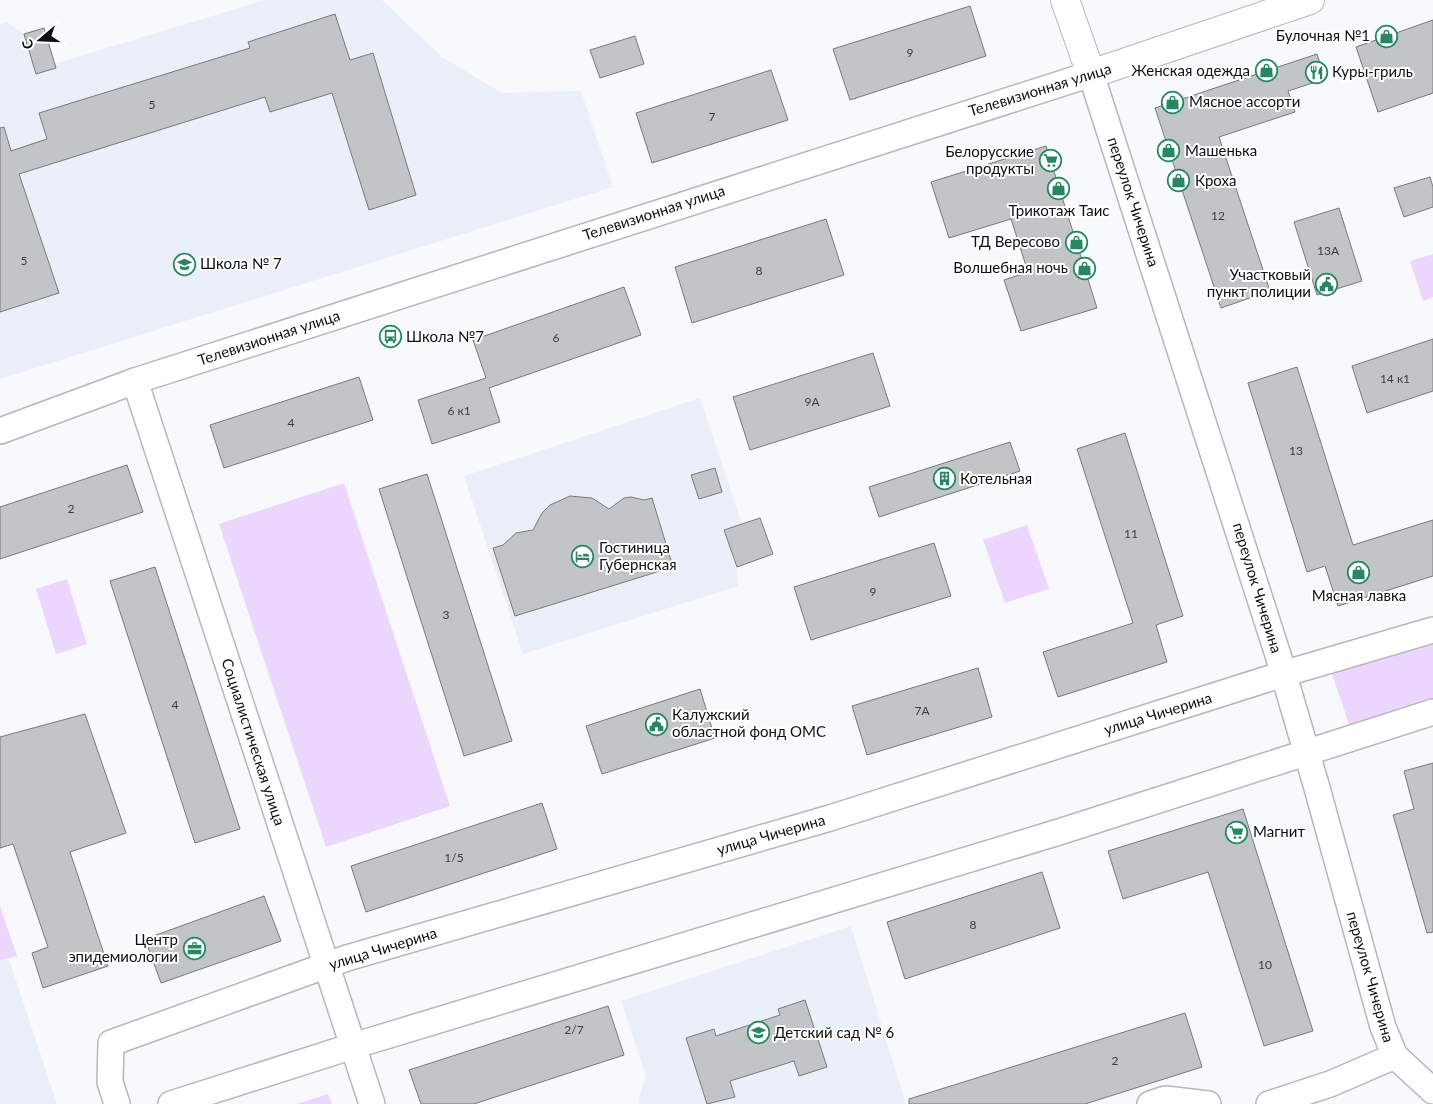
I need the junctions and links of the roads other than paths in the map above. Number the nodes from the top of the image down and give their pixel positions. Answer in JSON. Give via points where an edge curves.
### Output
{"nodes":[{"id":1,"x":1065,"y":0,"type":"edge"},
{"id":2,"x":1310,"y":0,"type":"edge"},
{"id":3,"x":1091,"y":74,"type":"junction"},
{"id":4,"x":134,"y":381,"type":"junction"},
{"id":5,"x":0,"y":431,"type":"edge"},
{"id":6,"x":1433,"y":630,"type":"edge"},
{"id":7,"x":1283,"y":674,"type":"junction"},
{"id":8,"x":1433,"y":712,"type":"edge"},
{"id":9,"x":1306,"y":752,"type":"junction"},
{"id":10,"x":326,"y":965,"type":"junction"},
{"id":11,"x":353,"y":1046,"type":"junction"},
{"id":12,"x":1395,"y":1056,"type":"junction"},
{"id":13,"x":1433,"y":1091,"type":"edge"},
{"id":14,"x":117,"y":1104,"type":"edge"},
{"id":15,"x":171,"y":1104,"type":"edge"},
{"id":16,"x":372,"y":1104,"type":"edge"},
{"id":17,"x":1150,"y":1104,"type":"edge"},
{"id":18,"x":1208,"y":1104,"type":"edge"},
{"id":19,"x":1269,"y":1104,"type":"edge"}],
"edges":[{"from":1,"to":3,"type":"main road"},
{"from":2,"to":3,"type":"main road","name":"Телевизионная улица"},
{"from":3,"to":4,"type":"street","name":"Телевизионная улица"},
{"from":3,"to":7,"type":"street","name":"переулок Чичерина","via":[[1189,372]]},
{"from":4,"to":5,"type":"street","name":"Телевизионная улица"},
{"from":4,"to":10,"type":"street","name":"Социалистическая улица"},
{"from":6,"to":7,"type":"street","name":"улица Чичерина"},
{"from":7,"to":9,"type":"street","name":"переулок Чичерина"},
{"from":7,"to":10,"type":"street","name":"улица Чичерина","via":[[830,818]]},
{"from":8,"to":9,"type":"street"},
{"from":9,"to":11,"type":"street","via":[[1059,832]]},
{"from":9,"to":12,"type":"street","name":"переулок Чичерина","via":[[1383,1027]]},
{"from":10,"to":11,"type":"street","name":"Социалистическая улица"},
{"from":10,"to":14,"type":"street","name":"улица Чичерина","via":[[111,1043],[110,1082]]},
{"from":11,"to":15,"type":"street"},
{"from":11,"to":16,"type":"street","name":"Социалистическая улица"},
{"from":12,"to":13,"type":"street","name":"переулок Чичерина"},
{"from":12,"to":19,"type":"street","via":[[1330,1084]]},
{"from":17,"to":18,"type":"street","via":[[1165,1100]]}]}
